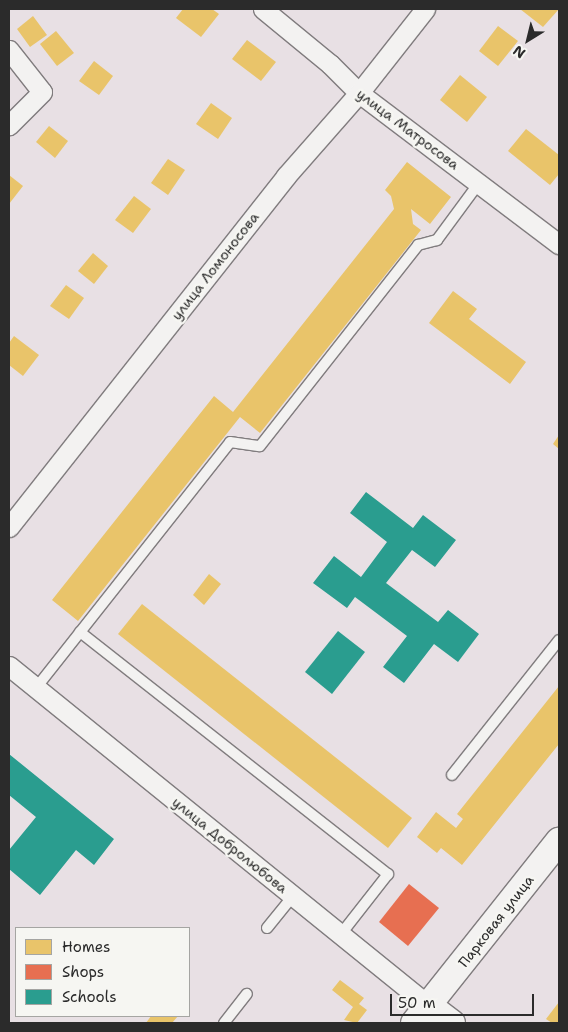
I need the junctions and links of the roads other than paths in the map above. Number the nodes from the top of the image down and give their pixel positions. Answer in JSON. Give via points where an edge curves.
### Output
{"nodes":[{"id":1,"x":263,"y":9,"type":"edge"},
{"id":2,"x":425,"y":9,"type":"edge"},
{"id":3,"x":9,"y":50,"type":"edge"},
{"id":4,"x":359,"y":93,"type":"junction"},
{"id":5,"x":9,"y":125,"type":"edge"},
{"id":6,"x":479,"y":183,"type":"junction"},
{"id":7,"x":559,"y":244,"type":"edge"},
{"id":8,"x":9,"y":528,"type":"edge"},
{"id":9,"x":80,"y":632,"type":"junction"},
{"id":10,"x":559,"y":640,"type":"edge"},
{"id":11,"x":9,"y":666,"type":"edge"},
{"id":12,"x":36,"y":688,"type":"junction"},
{"id":13,"x":452,"y":775,"type":"dead end"},
{"id":14,"x":559,"y":841,"type":"edge"},
{"id":15,"x":293,"y":896,"type":"junction"},
{"id":16,"x":267,"y":928,"type":"dead end"},
{"id":17,"x":341,"y":934,"type":"junction"},
{"id":18,"x":247,"y":994,"type":"dead end"},
{"id":19,"x":421,"y":1014,"type":"edge"},
{"id":20,"x":224,"y":1023,"type":"edge"},
{"id":21,"x":452,"y":1023,"type":"edge"}],
"edges":[{"from":1,"to":4,"type":"street","name":"улица Матросова","via":[[330,64]]},
{"from":2,"to":4,"type":"street","name":"улица Ломоносова"},
{"from":3,"to":5,"type":"street","via":[[42,92]]},
{"from":4,"to":6,"type":"street","name":"улица Матросова"},
{"from":4,"to":8,"type":"street","name":"улица Ломоносова","via":[[286,176]]},
{"from":6,"to":7,"type":"street","name":"улица Матросова"},
{"from":6,"to":9,"type":"lane","via":[[437,240],[418,245],[260,446],[230,442]]},
{"from":9,"to":12,"type":"lane"},
{"from":9,"to":17,"type":"lane","via":[[388,874]]},
{"from":10,"to":13,"type":"lane"},
{"from":11,"to":12,"type":"street","name":"улица Добролюбова"},
{"from":12,"to":15,"type":"street","name":"улица Добролюбова"},
{"from":14,"to":19,"type":"street","name":"Парковая улица"},
{"from":15,"to":16,"type":"lane"},
{"from":15,"to":17,"type":"street","name":"улица Добролюбова"},
{"from":17,"to":19,"type":"street","name":"улица Добролюбова"},
{"from":18,"to":20,"type":"lane"},
{"from":19,"to":21,"type":"street","name":"улица Добролюбова"}]}
